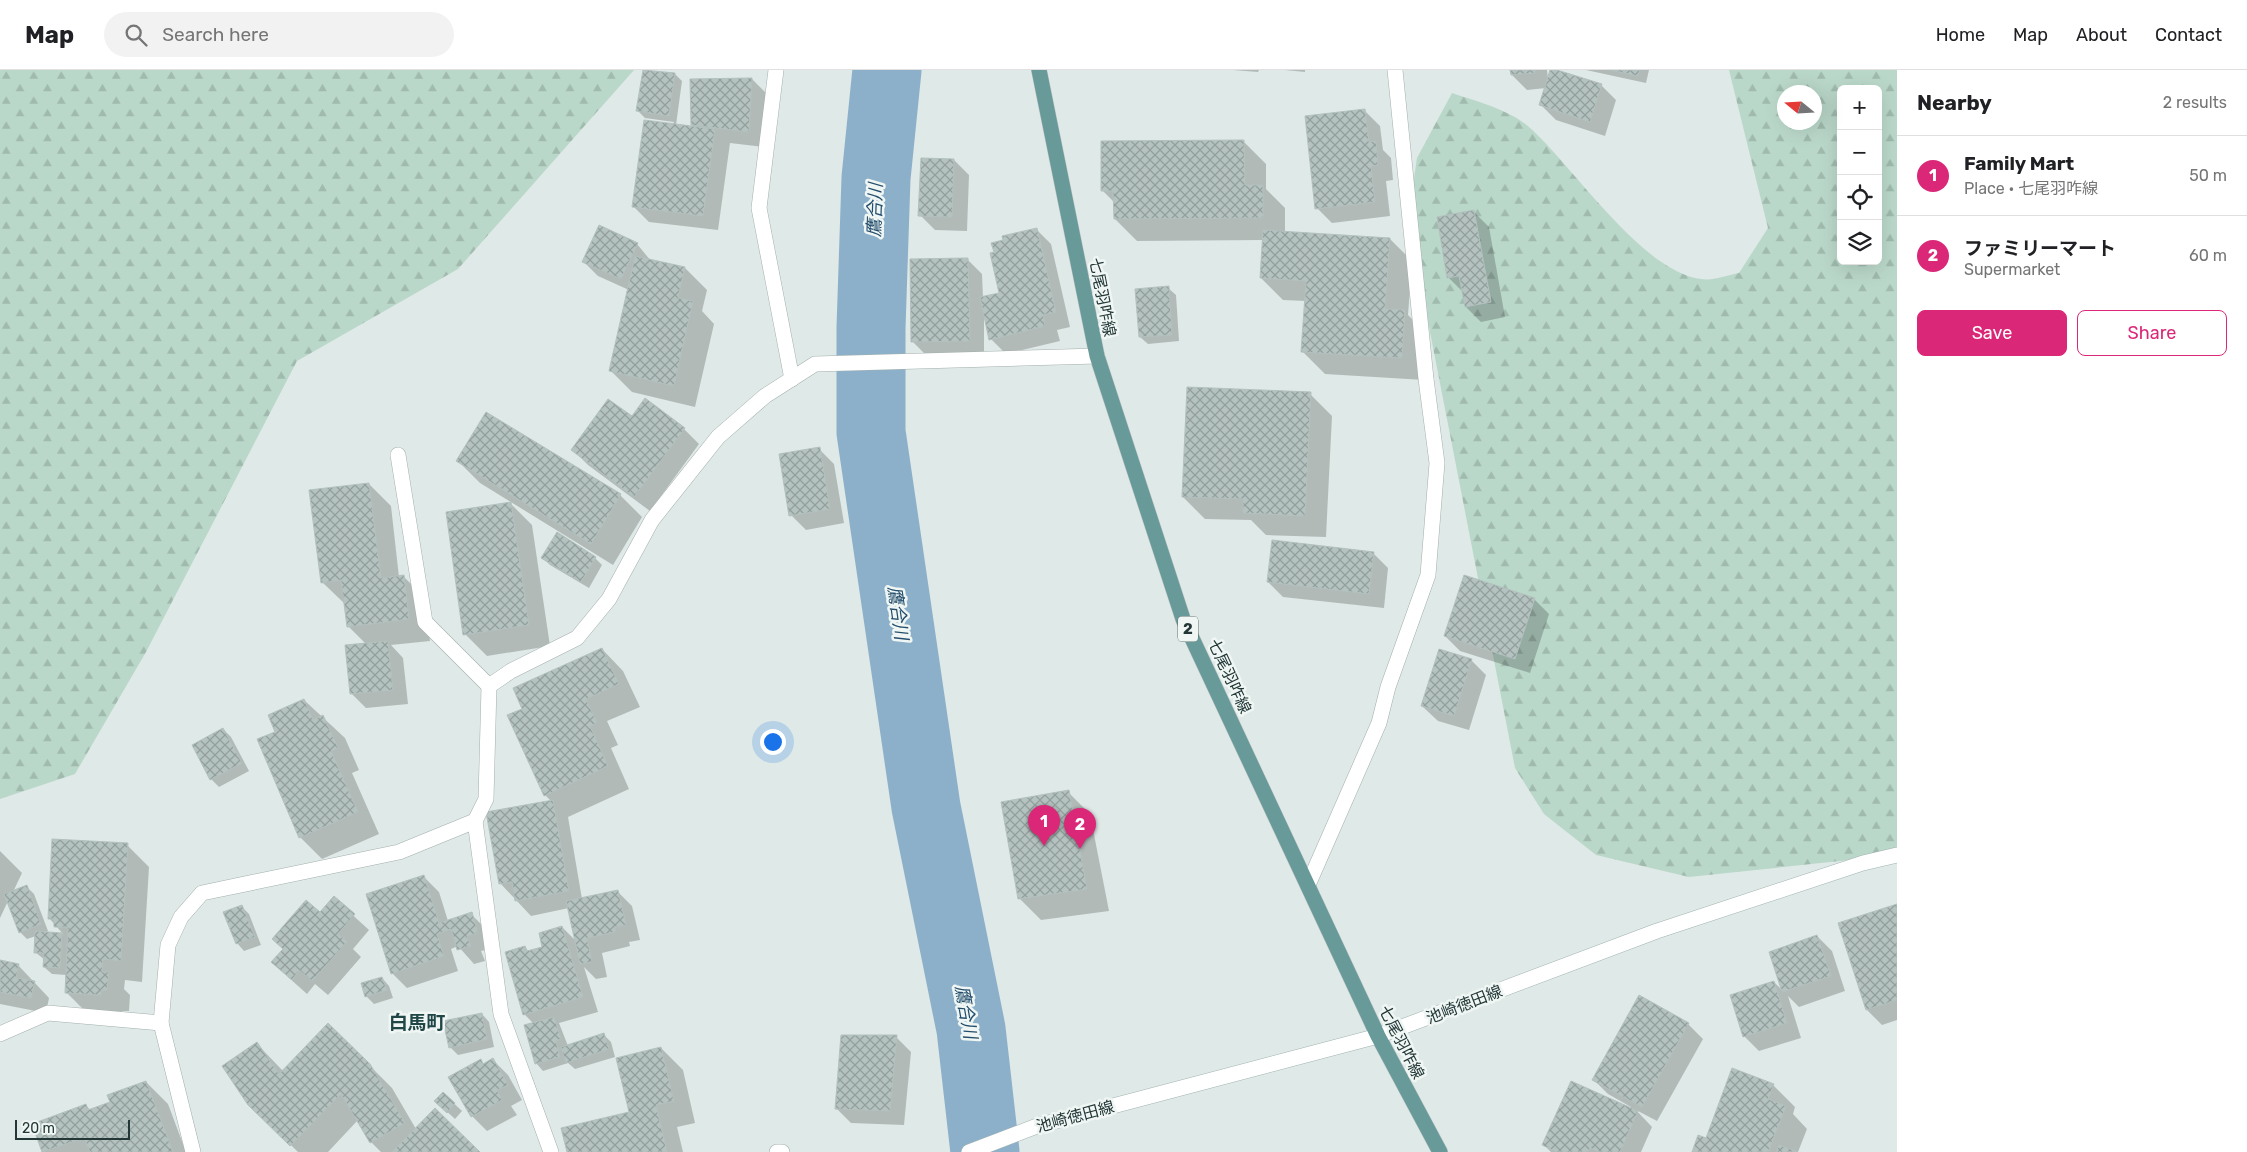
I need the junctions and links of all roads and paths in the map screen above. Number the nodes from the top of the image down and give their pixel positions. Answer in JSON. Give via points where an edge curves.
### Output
{"nodes":[{"id":1,"x":776,"y":70,"type":"edge"},
{"id":2,"x":1039,"y":70,"type":"edge"},
{"id":3,"x":1395,"y":70,"type":"edge"},
{"id":4,"x":1097,"y":356,"type":"junction"},
{"id":5,"x":792,"y":379,"type":"junction"},
{"id":6,"x":398,"y":455,"type":"dead end"},
{"id":7,"x":489,"y":686,"type":"junction"},
{"id":8,"x":475,"y":821,"type":"junction"},
{"id":9,"x":1897,"y":855,"type":"edge"},
{"id":10,"x":1308,"y":885,"type":"junction"},
{"id":11,"x":161,"y":1023,"type":"junction"},
{"id":12,"x":0,"y":1034,"type":"edge"},
{"id":13,"x":1378,"y":1036,"type":"junction"},
{"id":14,"x":194,"y":1152,"type":"edge"},
{"id":15,"x":551,"y":1152,"type":"edge"},
{"id":16,"x":777,"y":1152,"type":"edge"},
{"id":17,"x":782,"y":1152,"type":"edge"},
{"id":18,"x":969,"y":1152,"type":"edge"},
{"id":19,"x":1440,"y":1152,"type":"edge"}],
"edges":[{"from":1,"to":5,"type":"street","via":[[759,208]]},
{"from":2,"to":4,"type":"main road","name":"七尾羽咋線","number":"2"},
{"from":3,"to":10,"type":"street","via":[[1437,463],[1428,575],[1388,687],[1379,723]]},
{"from":4,"to":5,"type":"street","via":[[815,364]]},
{"from":4,"to":10,"type":"main road","name":"七尾羽咋線","number":"2","via":[[1184,619]]},
{"from":5,"to":7,"type":"street","via":[[765,396],[718,437],[652,520],[609,599],[578,638],[511,671]]},
{"from":6,"to":7,"type":"street","via":[[425,622]]},
{"from":7,"to":8,"type":"street","via":[[486,799]]},
{"from":8,"to":11,"type":"street","via":[[399,852],[202,893],[181,917],[168,945]]},
{"from":8,"to":15,"type":"street","via":[[501,1014]]},
{"from":9,"to":13,"type":"street","name":"池崎徳田線","via":[[1863,863],[1658,931]]},
{"from":10,"to":13,"type":"main road","name":"七尾羽咋線","number":"2"},
{"from":11,"to":12,"type":"street","via":[[48,1012]]},
{"from":11,"to":14,"type":"street"},
{"from":13,"to":18,"type":"street","name":"池崎徳田線","via":[[1037,1126]]},
{"from":13,"to":19,"type":"main road","name":"七尾羽咋線","number":"2"},
{"from":16,"to":17,"type":"street"}]}
